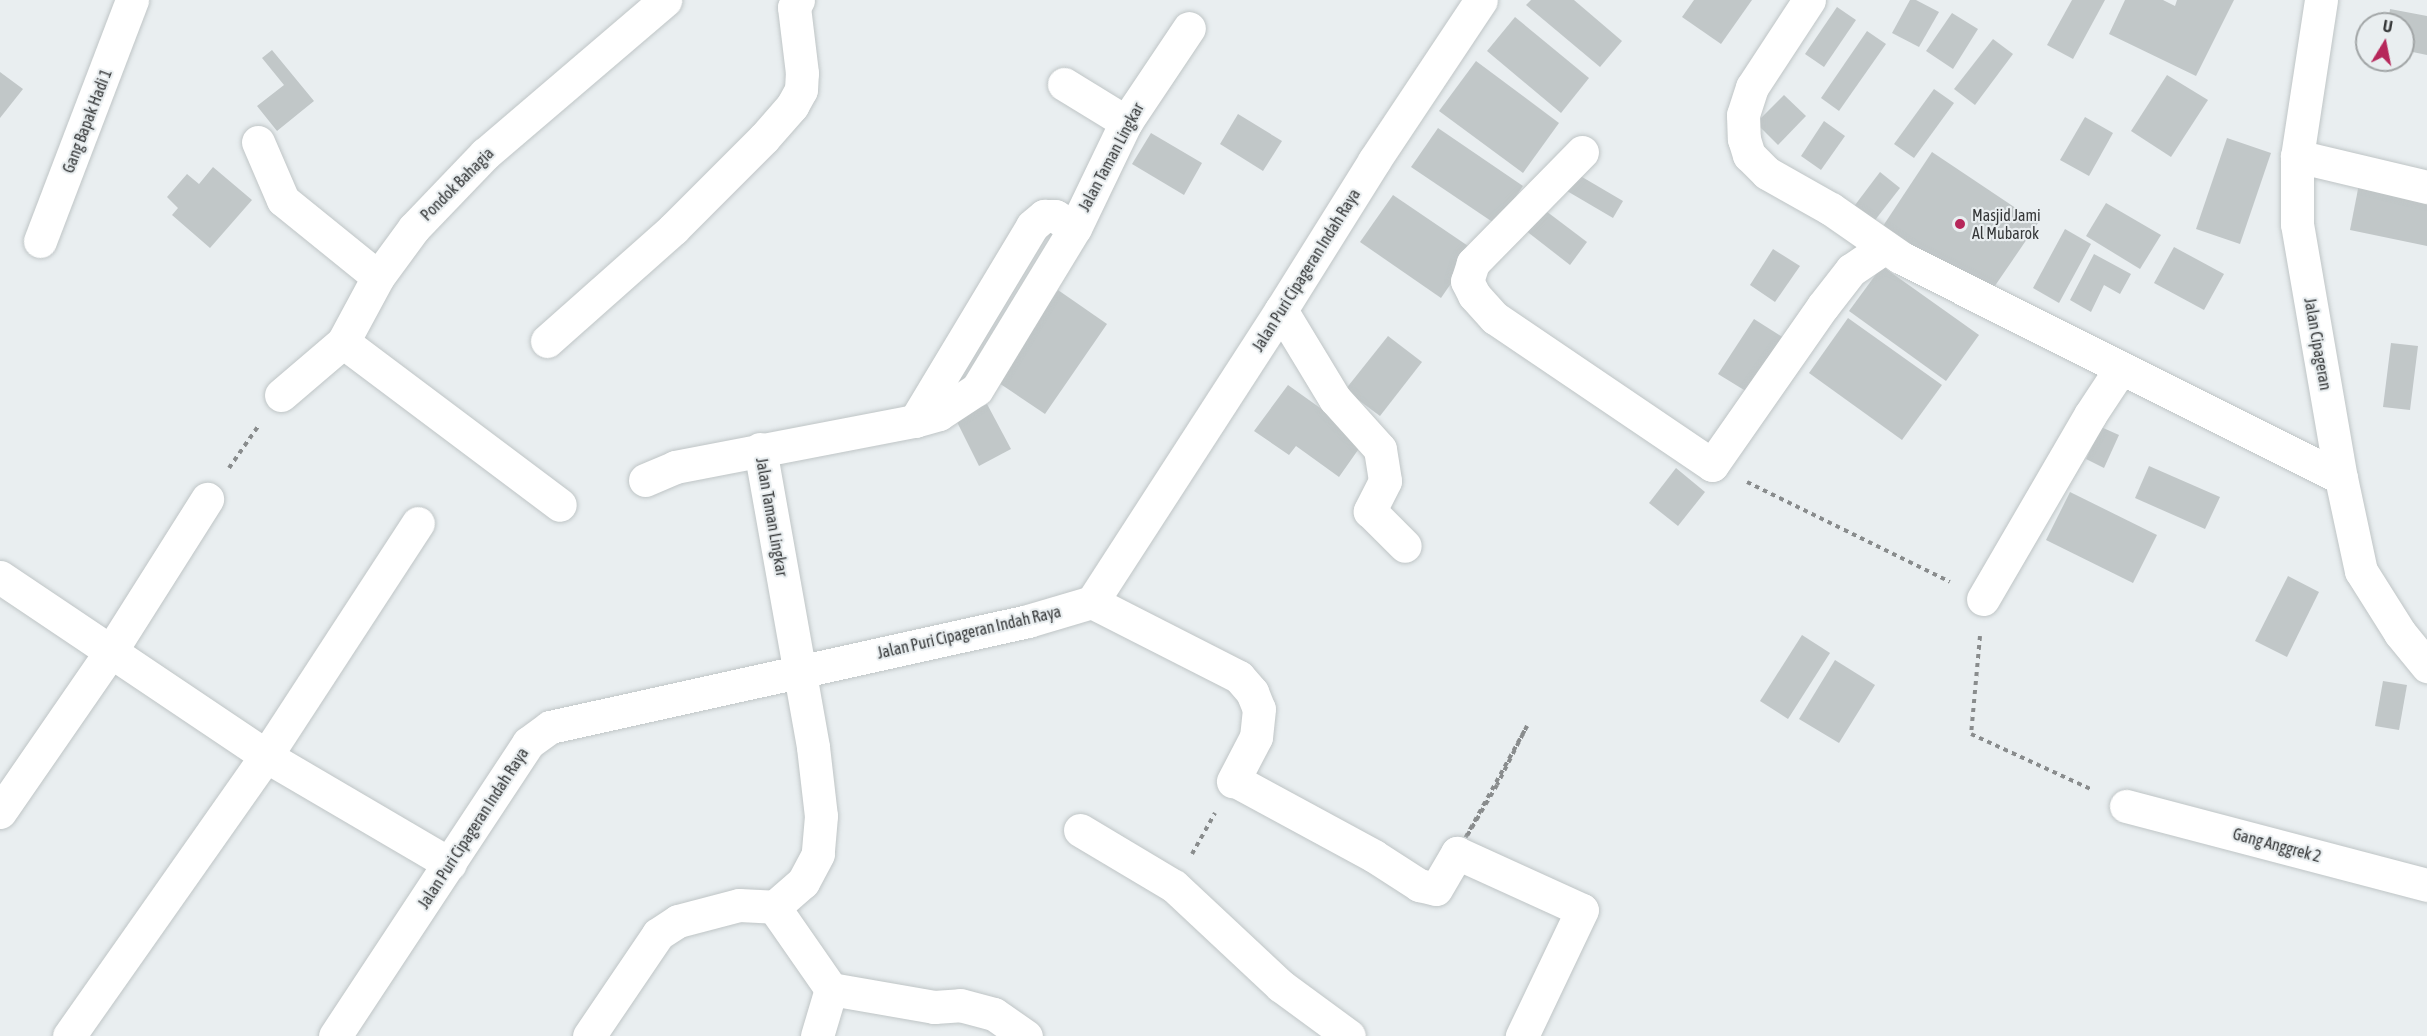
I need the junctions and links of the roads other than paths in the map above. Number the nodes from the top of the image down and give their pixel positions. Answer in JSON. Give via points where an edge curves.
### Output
{"nodes":[{"id":1,"x":132,"y":0,"type":"edge"},
{"id":2,"x":665,"y":0,"type":"edge"},
{"id":3,"x":1481,"y":0,"type":"edge"},
{"id":4,"x":1809,"y":0,"type":"edge"},
{"id":5,"x":2321,"y":0,"type":"edge"},
{"id":6,"x":790,"y":2,"type":"edge"},
{"id":7,"x":1189,"y":28,"type":"dead end"},
{"id":8,"x":1064,"y":84,"type":"dead end"},
{"id":9,"x":1126,"y":122,"type":"junction"},
{"id":10,"x":258,"y":142,"type":"dead end"},
{"id":11,"x":1582,"y":152,"type":"dead end"},
{"id":12,"x":2297,"y":156,"type":"junction"},
{"id":13,"x":2427,"y":187,"type":"edge"},
{"id":14,"x":40,"y":242,"type":"dead end"},
{"id":15,"x":1885,"y":247,"type":"junction"},
{"id":16,"x":378,"y":277,"type":"junction"},
{"id":17,"x":1281,"y":310,"type":"junction"},
{"id":18,"x":547,"y":341,"type":"dead end"},
{"id":19,"x":343,"y":342,"type":"junction"},
{"id":20,"x":2121,"y":368,"type":"junction"},
{"id":21,"x":281,"y":395,"type":"road end"},
{"id":22,"x":760,"y":449,"type":"junction"},
{"id":23,"x":2341,"y":478,"type":"junction"},
{"id":24,"x":645,"y":480,"type":"dead end"},
{"id":25,"x":207,"y":499,"type":"road end"},
{"id":26,"x":560,"y":505,"type":"dead end"},
{"id":27,"x":418,"y":523,"type":"dead end"},
{"id":28,"x":1404,"y":546,"type":"dead end"},
{"id":29,"x":0,"y":576,"type":"edge"},
{"id":30,"x":1983,"y":599,"type":"road end"},
{"id":31,"x":1092,"y":602,"type":"junction"},
{"id":32,"x":111,"y":651,"type":"junction"},
{"id":33,"x":2427,"y":666,"type":"edge"},
{"id":34,"x":800,"y":670,"type":"junction"},
{"id":35,"x":266,"y":756,"type":"junction"},
{"id":36,"x":3,"y":801,"type":"edge"},
{"id":37,"x":2126,"y":806,"type":"road end"},
{"id":38,"x":1080,"y":830,"type":"dead end"},
{"id":39,"x":450,"y":864,"type":"junction"},
{"id":40,"x":2427,"y":885,"type":"edge"},
{"id":41,"x":774,"y":907,"type":"junction"},
{"id":42,"x":831,"y":989,"type":"junction"},
{"id":43,"x":69,"y":1036,"type":"edge"},
{"id":44,"x":335,"y":1036,"type":"edge"},
{"id":45,"x":589,"y":1036,"type":"edge"},
{"id":46,"x":817,"y":1036,"type":"edge"},
{"id":47,"x":1026,"y":1036,"type":"edge"},
{"id":48,"x":1348,"y":1036,"type":"edge"},
{"id":49,"x":1522,"y":1036,"type":"edge"}],
"edges":[{"from":1,"to":14,"type":"street","name":"Gang Bapak Hadi 1"},
{"from":2,"to":16,"type":"street","name":"Pondok Bahagia","via":[[485,154],[414,228]]},
{"from":3,"to":17,"type":"street","name":"Jalan Puri Cipageran Indah Raya"},
{"from":4,"to":15,"type":"street","via":[[1752,87],[1743,115],[1744,139],[1749,155],[1767,173],[1831,209]]},
{"from":5,"to":12,"type":"street","name":"Jalan Cipageran"},
{"from":6,"to":18,"type":"street","via":[[802,73],[801,90],[792,106],[673,229]]},
{"from":7,"to":9,"type":"street","name":"Jalan Taman Lingkar"},
{"from":8,"to":9,"type":"street"},
{"from":9,"to":22,"type":"street","name":"Jalan Taman Lingkar","via":[[1075,228],[977,389],[939,414],[915,421]]},
{"from":10,"to":16,"type":"street","via":[[282,200]]},
{"from":11,"to":15,"type":"street","via":[[1473,263],[1467,281],[1495,318],[1712,465],[1851,270]]},
{"from":12,"to":13,"type":"street"},
{"from":12,"to":23,"type":"street","name":"Jalan Cipageran","via":[[2297,224]]},
{"from":15,"to":20,"type":"street"},
{"from":16,"to":19,"type":"street","name":"Pondok Bahagia"},
{"from":17,"to":28,"type":"street","via":[[1335,399],[1380,449],[1385,481],[1370,511]]},
{"from":17,"to":31,"type":"street","name":"Jalan Puri Cipageran Indah Raya"},
{"from":19,"to":21,"type":"street","name":"Pondok Bahagia"},
{"from":19,"to":26,"type":"street"},
{"from":20,"to":23,"type":"street"},
{"from":20,"to":30,"type":"street"},
{"from":22,"to":24,"type":"street","via":[[675,466]]},
{"from":22,"to":34,"type":"street","name":"Jalan Taman Lingkar"},
{"from":23,"to":33,"type":"street","name":"Jalan Cipageran","via":[[2361,571],[2400,633]]},
{"from":25,"to":32,"type":"street"},
{"from":27,"to":35,"type":"street"},
{"from":29,"to":32,"type":"street"},
{"from":31,"to":34,"type":"street","name":"Jalan Puri Cipageran Indah Raya","via":[[1028,621]]},
{"from":31,"to":49,"type":"street","via":[[1239,677],[1252,692],[1259,709],[1256,738],[1234,781],[1374,856],[1419,885],[1436,889],[1457,853],[1582,910]]},
{"from":32,"to":35,"type":"street"},
{"from":32,"to":36,"type":"street"},
{"from":34,"to":39,"type":"street","name":"Jalan Puri Cipageran Indah Raya","via":[[550,727],[528,743]]},
{"from":34,"to":41,"type":"street","name":"Jalan Taman Lingkar","via":[[821,816],[818,854],[803,882]]},
{"from":35,"to":39,"type":"street"},
{"from":35,"to":43,"type":"street"},
{"from":37,"to":40,"type":"street","name":"Gang Anggrek 2"},
{"from":38,"to":48,"type":"street","via":[[1174,886],[1281,986]]},
{"from":39,"to":44,"type":"street","name":"Jalan Puri Cipageran Indah Raya"},
{"from":41,"to":42,"type":"street"},
{"from":41,"to":45,"type":"street","via":[[739,905],[678,921],[658,934]]},
{"from":42,"to":46,"type":"street"},
{"from":42,"to":47,"type":"street","via":[[934,1007],[960,1005],[994,1014]]}]}
